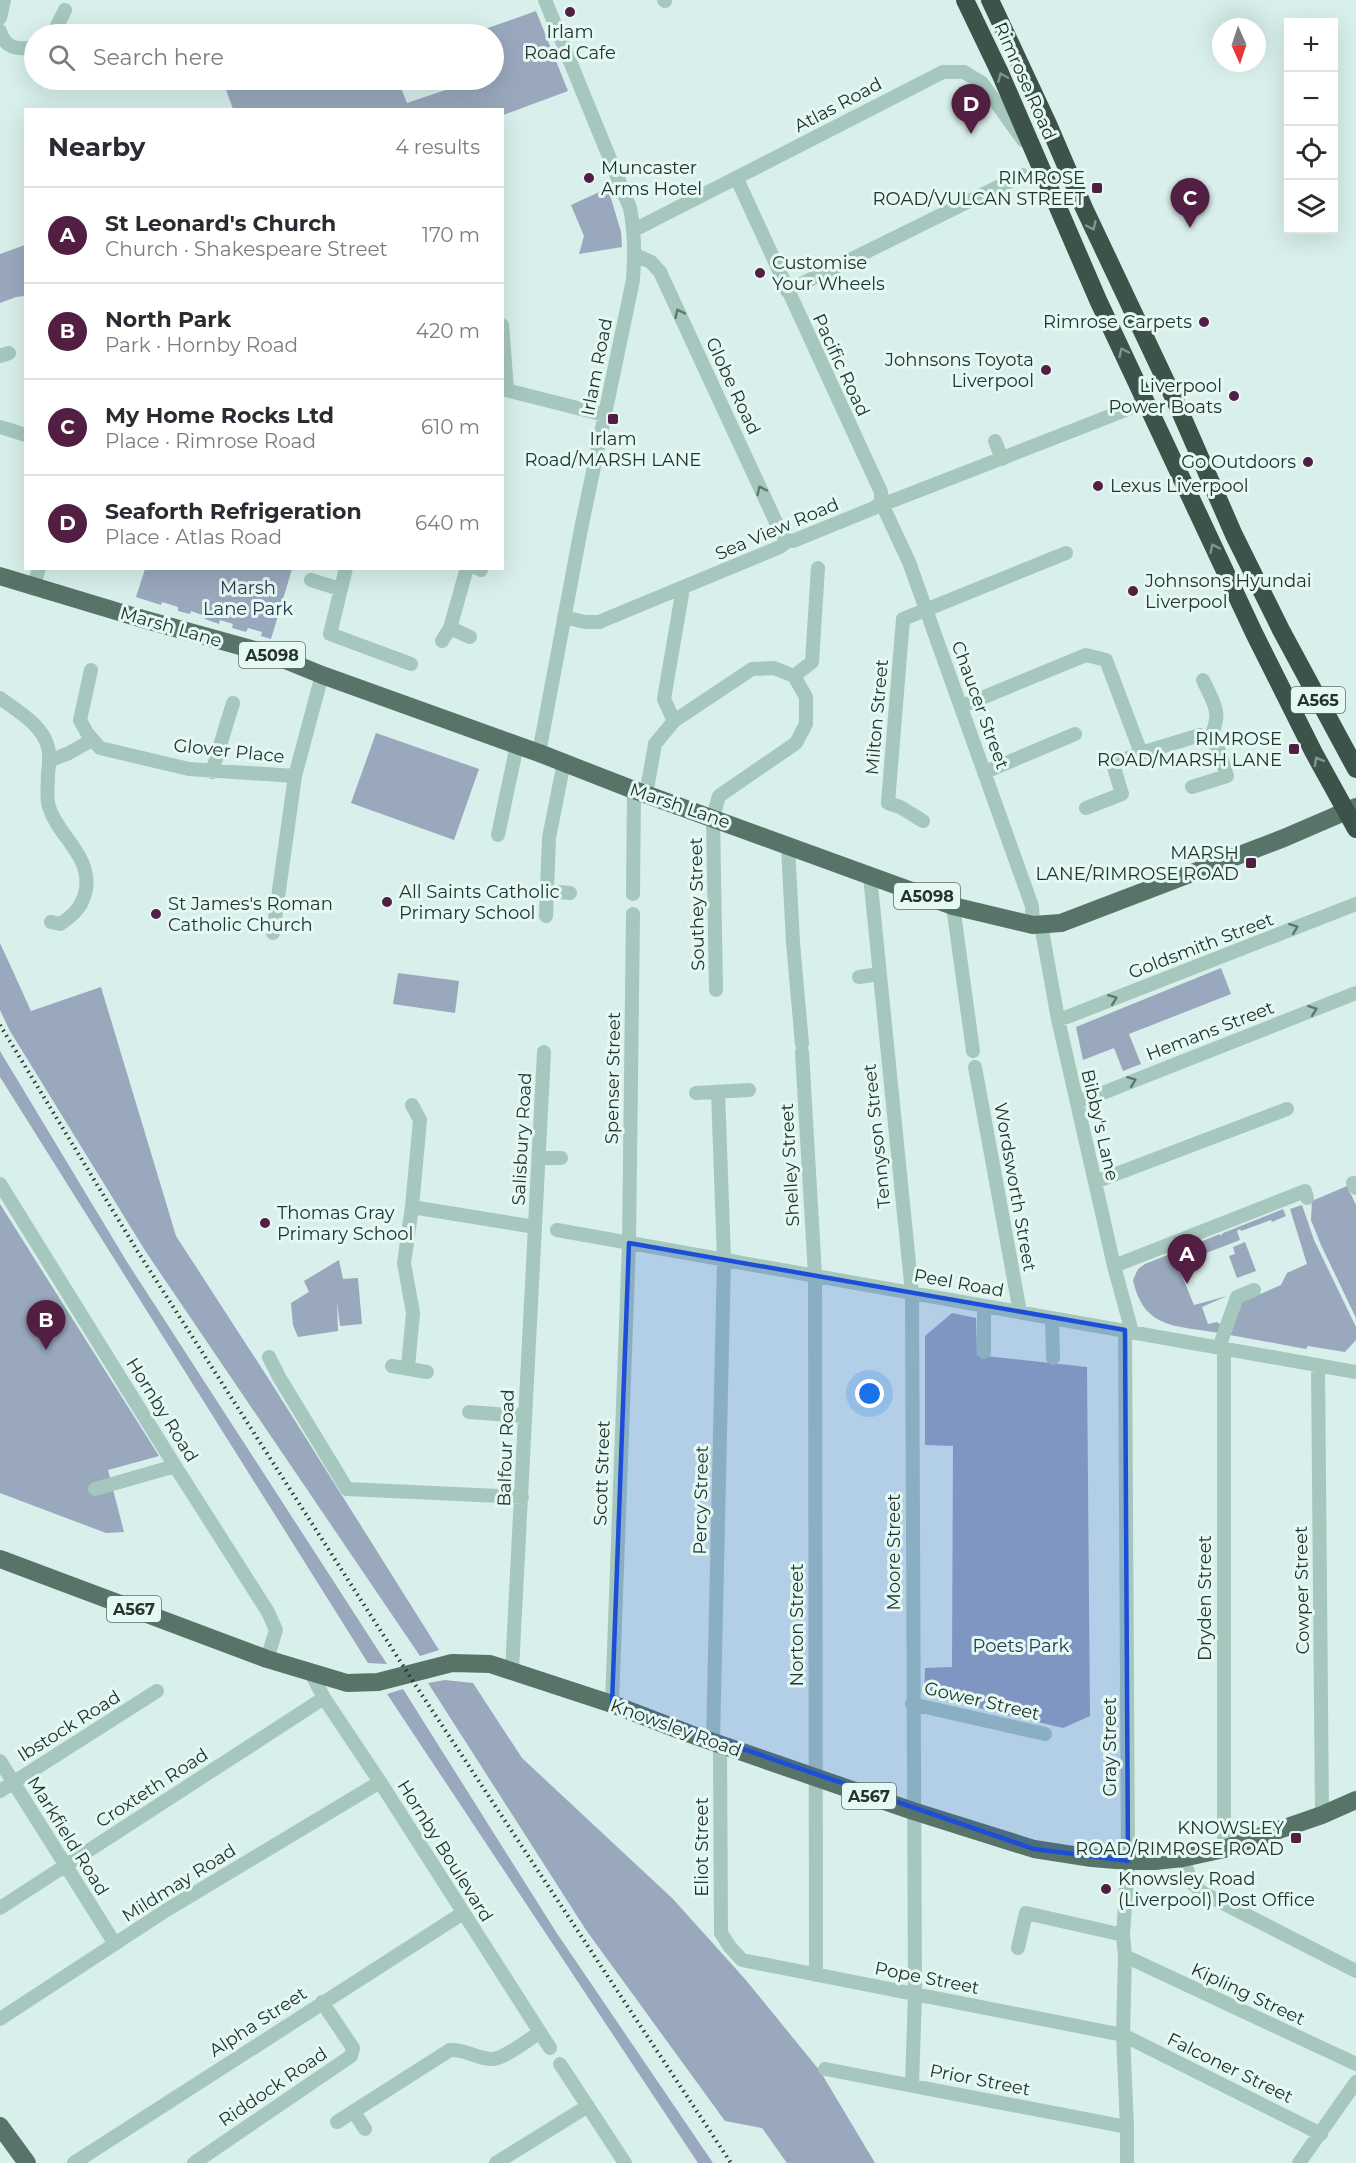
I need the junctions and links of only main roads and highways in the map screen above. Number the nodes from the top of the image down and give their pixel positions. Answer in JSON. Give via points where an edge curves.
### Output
{"nodes":[{"id":1,"x":966,"y":0,"type":"edge"},
{"id":2,"x":990,"y":0,"type":"edge"},
{"id":3,"x":0,"y":576,"type":"edge"},
{"id":4,"x":36,"y":577,"type":"edge"},
{"id":5,"x":1356,"y":769,"type":"edge"},
{"id":6,"x":1351,"y":809,"type":"edge"},
{"id":7,"x":1356,"y":829,"type":"edge"},
{"id":8,"x":0,"y":1559,"type":"edge"},
{"id":9,"x":1356,"y":1800,"type":"edge"},
{"id":10,"x":0,"y":2126,"type":"edge"},
{"id":11,"x":27,"y":2163,"type":"edge"}],
"edges":[{"from":6,"to":1,"type":"highway","name":"Rimrose Road","number":"A565","one_way":true,"via":[[1314,753],[1254,633]]},
{"from":2,"to":5,"type":"highway","name":"Rimrose Road","number":"A565","one_way":true,"via":[[1234,535]]},
{"from":3,"to":4,"type":"main road","name":"Marsh Lane","number":"A5098"},
{"from":4,"to":6,"type":"main road","name":"Marsh Lane","number":"A5098","via":[[139,618],[273,655],[953,906],[1037,925],[1061,923],[1121,901]]},
{"from":6,"to":7,"type":"highway","name":"Rimrose Road","number":"A565"},
{"from":8,"to":9,"type":"main road","name":"Knowsley Road","number":"A567","via":[[267,1659],[347,1683],[368,1684],[463,1662],[512,1670],[913,1811],[1034,1849],[1128,1861],[1183,1858],[1224,1849]]},
{"from":10,"to":11,"type":"main road"}]}
